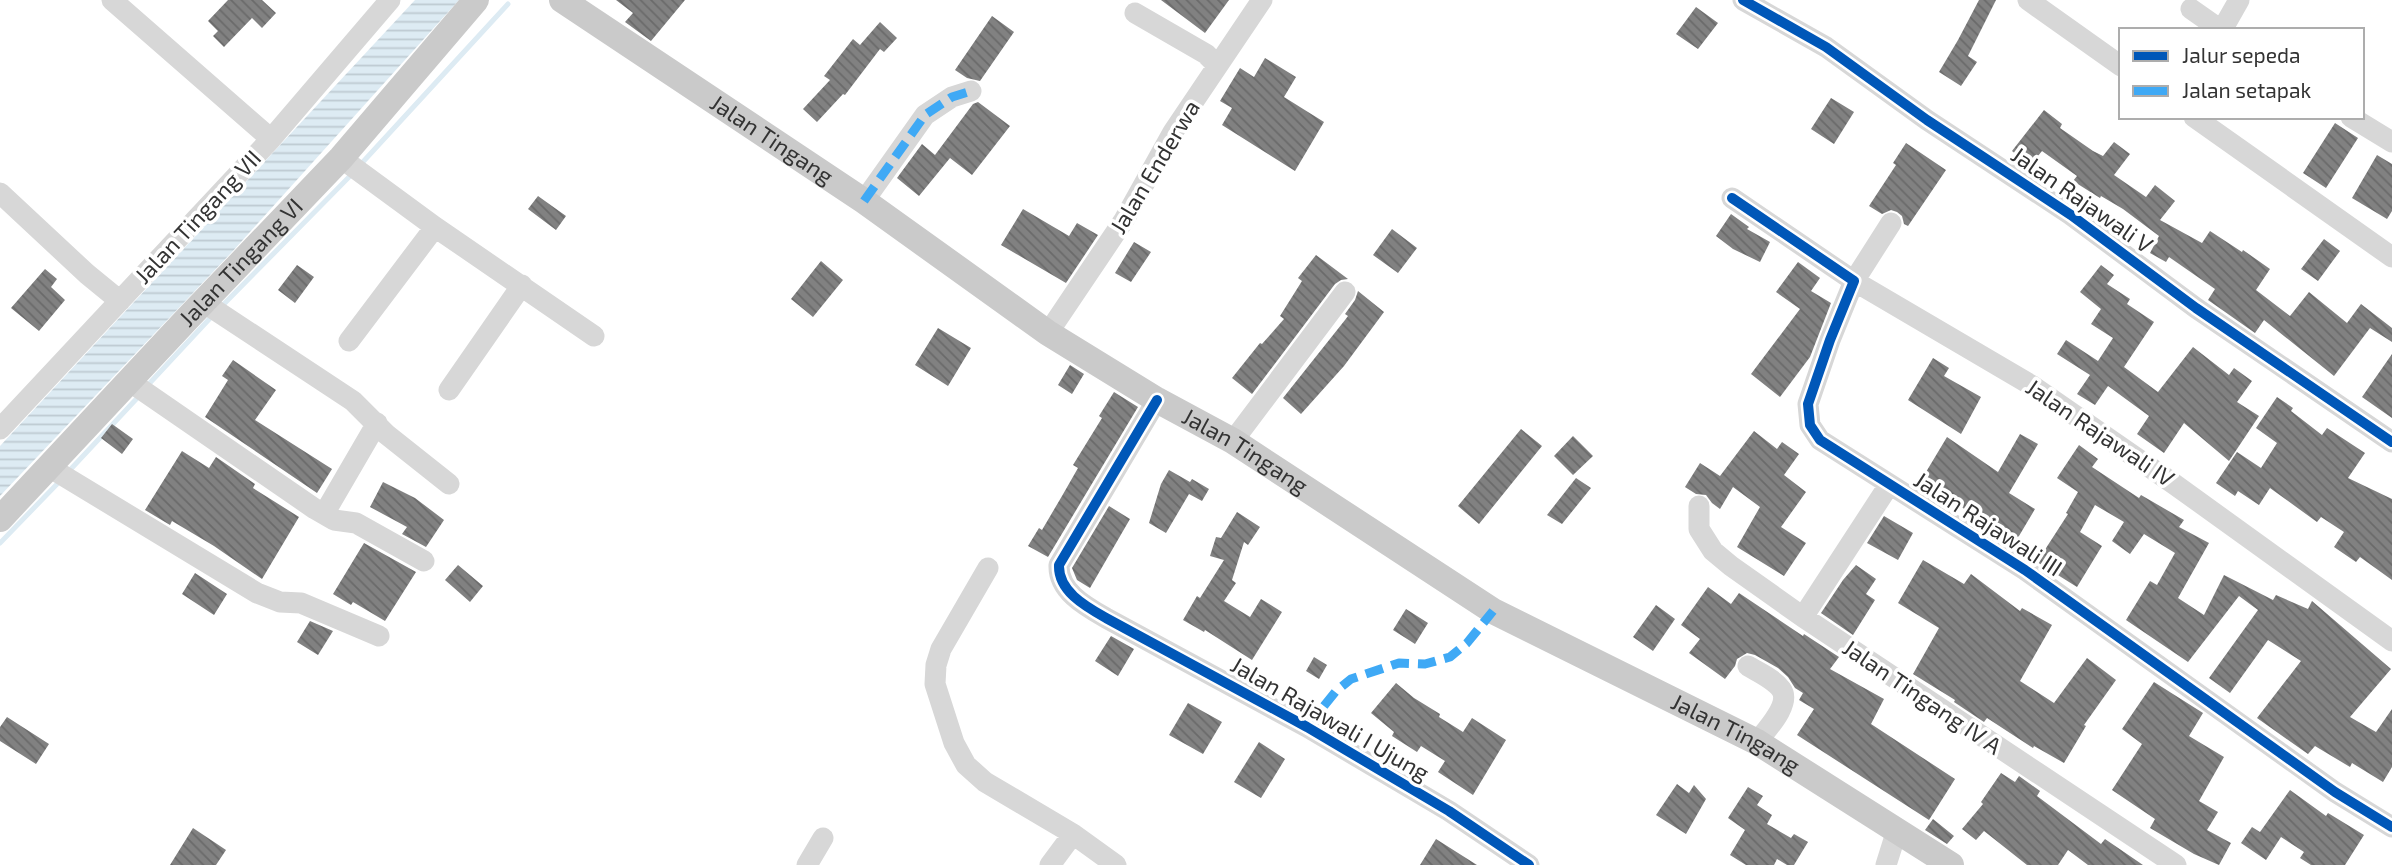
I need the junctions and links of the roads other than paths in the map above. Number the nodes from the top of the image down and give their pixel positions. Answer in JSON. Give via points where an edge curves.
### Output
{"nodes":[{"id":1,"x":112,"y":0,"type":"edge"},
{"id":2,"x":390,"y":0,"type":"edge"},
{"id":3,"x":476,"y":0,"type":"edge"},
{"id":4,"x":562,"y":0,"type":"edge"},
{"id":5,"x":1262,"y":0,"type":"edge"},
{"id":6,"x":1742,"y":0,"type":"edge"},
{"id":7,"x":2028,"y":0,"type":"edge"},
{"id":8,"x":2239,"y":0,"type":"edge"},
{"id":9,"x":2192,"y":9,"type":"dead end"},
{"id":10,"x":1135,"y":13,"type":"dead end"},
{"id":11,"x":2219,"y":28,"type":"edge"},
{"id":12,"x":2223,"y":28,"type":"edge"},
{"id":13,"x":1217,"y":65,"type":"junction"},
{"id":14,"x":2119,"y":65,"type":"edge"},
{"id":15,"x":971,"y":91,"type":"dead end"},
{"id":16,"x":2197,"y":119,"type":"edge"},
{"id":17,"x":2354,"y":119,"type":"edge"},
{"id":18,"x":271,"y":138,"type":"junction"},
{"id":19,"x":2392,"y":142,"type":"edge"},
{"id":20,"x":341,"y":158,"type":"junction"},
{"id":21,"x":0,"y":193,"type":"edge"},
{"id":22,"x":1732,"y":198,"type":"dead end"},
{"id":23,"x":864,"y":201,"type":"junction"},
{"id":24,"x":1891,"y":223,"type":"dead end"},
{"id":25,"x":435,"y":227,"type":"junction"},
{"id":26,"x":2392,"y":257,"type":"edge"},
{"id":27,"x":1854,"y":281,"type":"junction"},
{"id":28,"x":522,"y":285,"type":"junction"},
{"id":29,"x":1345,"y":292,"type":"dead end"},
{"id":30,"x":120,"y":301,"type":"junction"},
{"id":31,"x":203,"y":302,"type":"junction"},
{"id":32,"x":1048,"y":333,"type":"junction"},
{"id":33,"x":594,"y":336,"type":"dead end"},
{"id":34,"x":349,"y":341,"type":"dead end"},
{"id":35,"x":129,"y":381,"type":"junction"},
{"id":36,"x":449,"y":390,"type":"dead end"},
{"id":37,"x":1157,"y":400,"type":"junction"},
{"id":38,"x":377,"y":424,"type":"junction"},
{"id":39,"x":0,"y":429,"type":"edge"},
{"id":40,"x":1233,"y":441,"type":"junction"},
{"id":41,"x":2392,"y":442,"type":"edge"},
{"id":42,"x":49,"y":467,"type":"junction"},
{"id":43,"x":449,"y":484,"type":"dead end"},
{"id":44,"x":1889,"y":485,"type":"junction"},
{"id":45,"x":1699,"y":506,"type":"dead end"},
{"id":46,"x":324,"y":514,"type":"junction"},
{"id":47,"x":0,"y":519,"type":"edge"},
{"id":48,"x":424,"y":561,"type":"dead end"},
{"id":49,"x":988,"y":568,"type":"dead end"},
{"id":50,"x":1802,"y":617,"type":"junction"},
{"id":51,"x":379,"y":636,"type":"dead end"},
{"id":52,"x":2392,"y":642,"type":"edge"},
{"id":53,"x":1748,"y":666,"type":"dead end"},
{"id":54,"x":1757,"y":742,"type":"junction"},
{"id":55,"x":2392,"y":827,"type":"edge"},
{"id":56,"x":1897,"y":830,"type":"junction"},
{"id":57,"x":1073,"y":834,"type":"junction"},
{"id":58,"x":823,"y":838,"type":"dead end"},
{"id":59,"x":1526,"y":864,"type":"edge"},
{"id":60,"x":807,"y":865,"type":"edge"},
{"id":61,"x":1050,"y":865,"type":"edge"},
{"id":62,"x":1116,"y":865,"type":"edge"},
{"id":63,"x":1886,"y":865,"type":"edge"},
{"id":64,"x":1951,"y":865,"type":"edge"},
{"id":65,"x":2176,"y":865,"type":"edge"}],
"edges":[{"from":1,"to":18,"type":"street"},
{"from":2,"to":18,"type":"street","name":"Jalan Tingang VII"},
{"from":3,"to":20,"type":"main road","name":"Jalan Tingang VI"},
{"from":4,"to":23,"type":"main road","name":"Jalan Tingang"},
{"from":5,"to":13,"type":"street","name":"Jalan Enderwa"},
{"from":6,"to":41,"type":"street","name":"Jalan Rajawali V","via":[[1826,47]]},
{"from":7,"to":14,"type":"street"},
{"from":8,"to":12,"type":"street"},
{"from":9,"to":11,"type":"street"},
{"from":10,"to":13,"type":"street"},
{"from":13,"to":32,"type":"street","name":"Jalan Enderwa"},
{"from":15,"to":23,"type":"street","via":[[925,115]]},
{"from":16,"to":26,"type":"street"},
{"from":17,"to":19,"type":"street"},
{"from":18,"to":30,"type":"street","name":"Jalan Tingang VII"},
{"from":20,"to":25,"type":"street"},
{"from":20,"to":31,"type":"main road","name":"Jalan Tingang VI"},
{"from":21,"to":30,"type":"street"},
{"from":22,"to":27,"type":"street"},
{"from":23,"to":32,"type":"main road","name":"Jalan Tingang"},
{"from":24,"to":27,"type":"street"},
{"from":25,"to":28,"type":"street"},
{"from":25,"to":34,"type":"street"},
{"from":27,"to":44,"type":"street","name":"Jalan Rajawali III","via":[[1808,404],[1810,425],[1820,440]]},
{"from":27,"to":52,"type":"street","name":"Jalan Rajawali IV","via":[[2031,385]]},
{"from":28,"to":33,"type":"street"},
{"from":28,"to":36,"type":"street"},
{"from":29,"to":40,"type":"street"},
{"from":30,"to":39,"type":"street","name":"Jalan Tingang VII"},
{"from":31,"to":35,"type":"main road","name":"Jalan Tingang VI"},
{"from":31,"to":38,"type":"street","via":[[353,401]]},
{"from":32,"to":37,"type":"main road","name":"Jalan Tingang"},
{"from":35,"to":42,"type":"main road","name":"Jalan Tingang VI"},
{"from":35,"to":46,"type":"street"},
{"from":37,"to":40,"type":"main road","name":"Jalan Tingang"},
{"from":37,"to":59,"type":"street","name":"Jalan Rajawali I Ujung","via":[[1059,565],[1058,576],[1065,586],[1081,603],[1307,727],[1449,811]]},
{"from":38,"to":43,"type":"street"},
{"from":38,"to":46,"type":"street"},
{"from":40,"to":54,"type":"main road","name":"Jalan Tingang","via":[[1493,611]]},
{"from":42,"to":47,"type":"main road","name":"Jalan Tingang VI"},
{"from":42,"to":51,"type":"street","via":[[257,593],[280,602],[301,603]]},
{"from":44,"to":50,"type":"street"},
{"from":44,"to":55,"type":"street","name":"Jalan Rajawali III","via":[[2025,570],[2335,792]]},
{"from":45,"to":50,"type":"street","name":"Jalan Tingang IV A","via":[[1699,529],[1713,551]]},
{"from":46,"to":48,"type":"street","via":[[356,523]]},
{"from":49,"to":57,"type":"street","via":[[936,665],[935,684],[946,721],[966,765],[985,782]]},
{"from":50,"to":65,"type":"street","name":"Jalan Tingang IV A"},
{"from":53,"to":54,"type":"street","via":[[1782,690],[1784,699]]},
{"from":54,"to":56,"type":"main road","name":"Jalan Tingang"},
{"from":56,"to":63,"type":"street"},
{"from":56,"to":64,"type":"main road","name":"Jalan Tingang"},
{"from":57,"to":61,"type":"street"},
{"from":57,"to":62,"type":"street"},
{"from":58,"to":60,"type":"street"}]}
